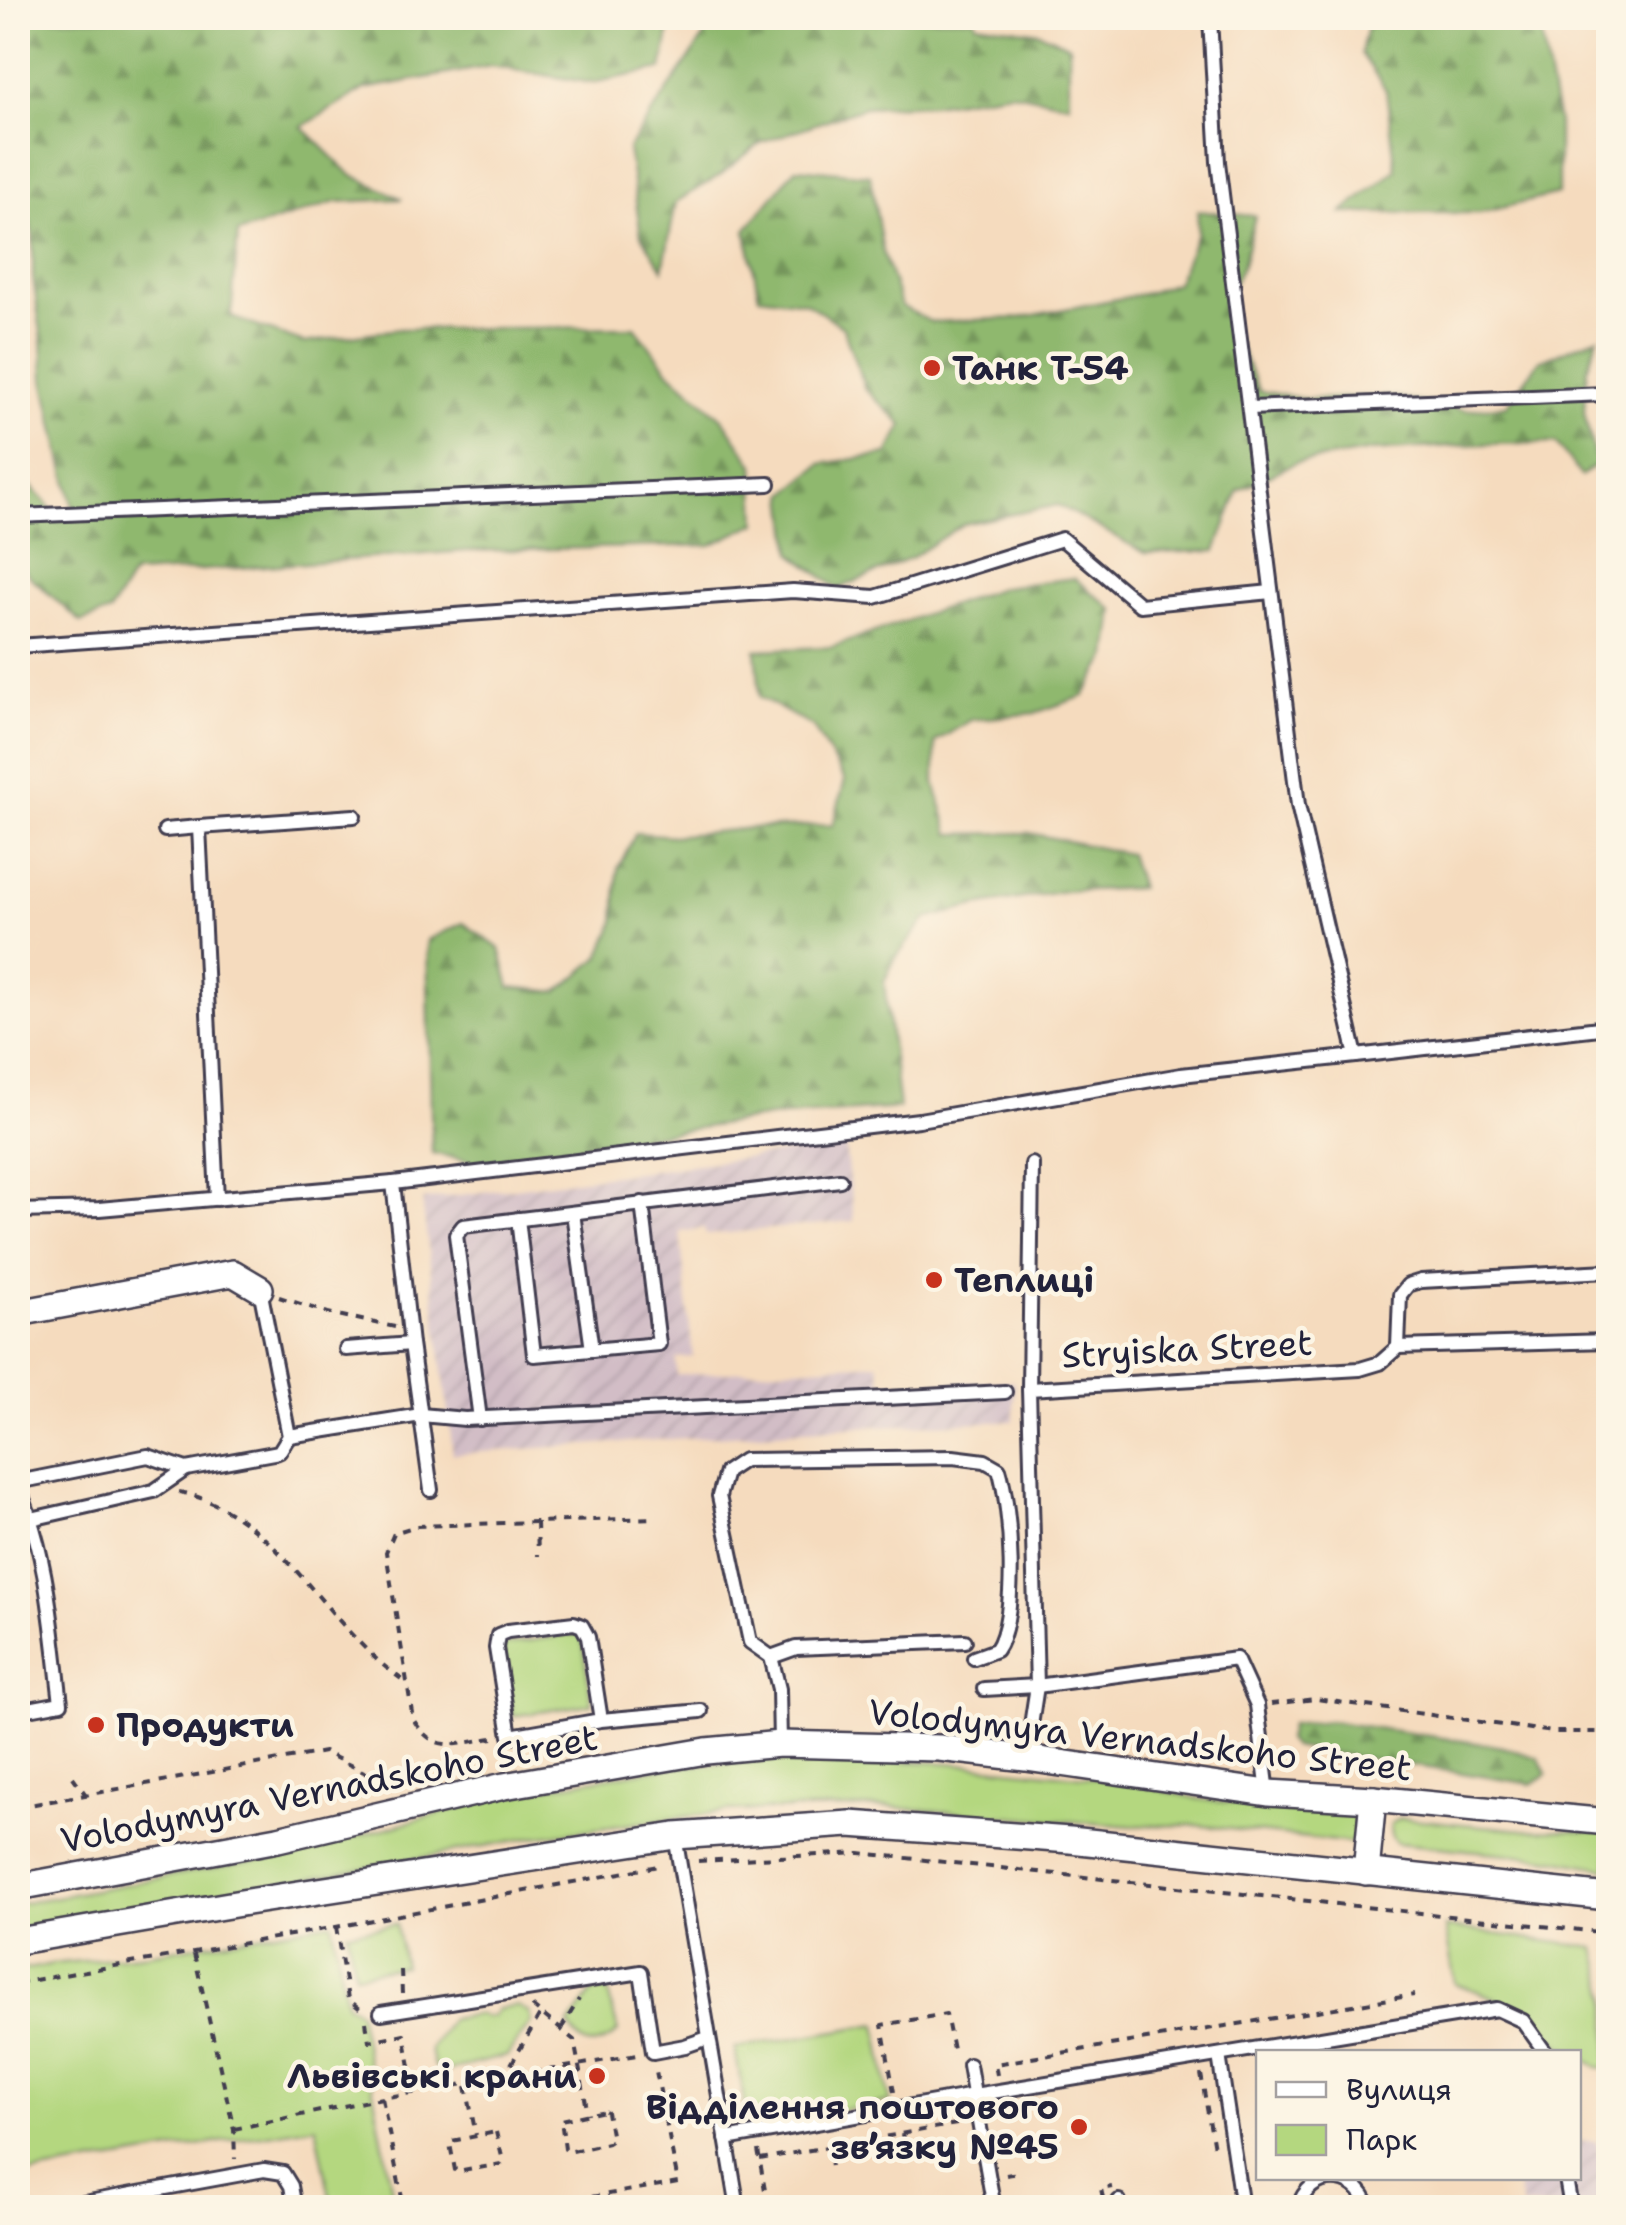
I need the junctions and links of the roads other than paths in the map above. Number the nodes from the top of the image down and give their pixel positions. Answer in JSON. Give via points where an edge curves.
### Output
{"nodes":[{"id":1,"x":1210,"y":18,"type":"edge"},
{"id":2,"x":1607,"y":393,"type":"edge"},
{"id":3,"x":1249,"y":408,"type":"junction"},
{"id":4,"x":1608,"y":418,"type":"edge"},
{"id":5,"x":769,"y":484,"type":"dead end"},
{"id":6,"x":18,"y":516,"type":"edge"},
{"id":7,"x":1271,"y":592,"type":"junction"},
{"id":8,"x":18,"y":646,"type":"edge"},
{"id":9,"x":354,"y":816,"type":"dead end"},
{"id":10,"x":199,"y":827,"type":"junction"},
{"id":11,"x":165,"y":830,"type":"dead end"},
{"id":12,"x":1608,"y":1026,"type":"edge"},
{"id":13,"x":1356,"y":1056,"type":"junction"},
{"id":14,"x":1032,"y":1164,"type":"dead end"},
{"id":15,"x":840,"y":1180,"type":"dead end"},
{"id":16,"x":393,"y":1183,"type":"junction"},
{"id":17,"x":216,"y":1199,"type":"junction"},
{"id":18,"x":642,"y":1204,"type":"junction"},
{"id":19,"x":18,"y":1212,"type":"edge"},
{"id":20,"x":573,"y":1213,"type":"junction"},
{"id":21,"x":518,"y":1219,"type":"junction"},
{"id":22,"x":1608,"y":1272,"type":"edge"},
{"id":23,"x":260,"y":1289,"type":"joint"},
{"id":24,"x":18,"y":1313,"type":"edge"},
{"id":25,"x":411,"y":1339,"type":"junction"},
{"id":26,"x":1608,"y":1341,"type":"edge"},
{"id":27,"x":1398,"y":1347,"type":"junction"},
{"id":28,"x":346,"y":1350,"type":"dead end"},
{"id":29,"x":592,"y":1350,"type":"junction"},
{"id":30,"x":1029,"y":1389,"type":"junction"},
{"id":31,"x":1005,"y":1392,"type":"dead end"},
{"id":32,"x":421,"y":1415,"type":"junction"},
{"id":33,"x":480,"y":1419,"type":"junction"},
{"id":34,"x":289,"y":1436,"type":"junction"},
{"id":35,"x":186,"y":1469,"type":"junction"},
{"id":36,"x":18,"y":1485,"type":"edge"},
{"id":37,"x":431,"y":1490,"type":"dead end"},
{"id":38,"x":32,"y":1519,"type":"junction"},
{"id":39,"x":18,"y":1522,"type":"edge"},
{"id":40,"x":965,"y":1641,"type":"dead end"},
{"id":41,"x":771,"y":1657,"type":"junction"},
{"id":42,"x":974,"y":1658,"type":"dead end"},
{"id":43,"x":1037,"y":1686,"type":"junction"},
{"id":44,"x":984,"y":1688,"type":"dead end"},
{"id":45,"x":18,"y":1711,"type":"edge"},
{"id":46,"x":701,"y":1711,"type":"dead end"},
{"id":47,"x":601,"y":1720,"type":"junction"},
{"id":48,"x":780,"y":1744,"type":"junction"},
{"id":49,"x":1026,"y":1758,"type":"junction"},
{"id":50,"x":1268,"y":1793,"type":"junction"},
{"id":51,"x":1373,"y":1799,"type":"junction"},
{"id":52,"x":1608,"y":1822,"type":"edge"},
{"id":53,"x":677,"y":1849,"type":"junction"},
{"id":54,"x":1366,"y":1872,"type":"junction"},
{"id":55,"x":18,"y":1887,"type":"edge"},
{"id":56,"x":1608,"y":1897,"type":"edge"},
{"id":57,"x":18,"y":1941,"type":"edge"},
{"id":58,"x":381,"y":2013,"type":"dead end"},
{"id":59,"x":708,"y":2038,"type":"junction"},
{"id":60,"x":1543,"y":2050,"type":"edge"},
{"id":61,"x":1219,"y":2055,"type":"junction"},
{"id":62,"x":963,"y":2068,"type":"road end"},
{"id":63,"x":974,"y":2095,"type":"junction"},
{"id":64,"x":726,"y":2139,"type":"junction"},
{"id":65,"x":1322,"y":2180,"type":"edge"},
{"id":66,"x":1341,"y":2180,"type":"edge"},
{"id":67,"x":1566,"y":2180,"type":"edge"},
{"id":68,"x":56,"y":2208,"type":"edge"},
{"id":69,"x":294,"y":2208,"type":"edge"},
{"id":70,"x":738,"y":2208,"type":"edge"},
{"id":71,"x":994,"y":2208,"type":"edge"},
{"id":72,"x":1242,"y":2208,"type":"edge"},
{"id":73,"x":1298,"y":2208,"type":"edge"},
{"id":74,"x":1369,"y":2208,"type":"edge"},
{"id":75,"x":1571,"y":2208,"type":"edge"}],
"edges":[{"from":1,"to":3,"type":"lane","via":[[1218,162]]},
{"from":2,"to":3,"type":"lane"},
{"from":2,"to":4,"type":"lane"},
{"from":3,"to":7,"type":"lane"},
{"from":5,"to":6,"type":"lane"},
{"from":7,"to":8,"type":"lane","via":[[1140,606],[1062,539],[874,597],[793,591]]},
{"from":7,"to":13,"type":"lane","via":[[1298,806]]},
{"from":9,"to":10,"type":"lane"},
{"from":10,"to":11,"type":"lane"},
{"from":10,"to":17,"type":"lane"},
{"from":12,"to":13,"type":"lane"},
{"from":13,"to":16,"type":"lane","via":[[1181,1076],[918,1120]]},
{"from":14,"to":30,"type":"lane"},
{"from":15,"to":18,"type":"lane"},
{"from":16,"to":17,"type":"lane"},
{"from":16,"to":25,"type":"lane"},
{"from":17,"to":19,"type":"lane"},
{"from":18,"to":20,"type":"lane"},
{"from":18,"to":29,"type":"lane","via":[[660,1344]]},
{"from":20,"to":21,"type":"lane"},
{"from":20,"to":29,"type":"lane"},
{"from":21,"to":29,"type":"lane","via":[[534,1355]]},
{"from":21,"to":33,"type":"lane","via":[[463,1226],[456,1236]]},
{"from":22,"to":27,"type":"lane","via":[[1408,1285],[1400,1295]]},
{"from":23,"to":24,"type":"street","via":[[233,1273]]},
{"from":23,"to":34,"type":"lane"},
{"from":25,"to":28,"type":"lane"},
{"from":25,"to":32,"type":"lane"},
{"from":26,"to":27,"type":"lane"},
{"from":27,"to":30,"type":"lane","name":"Stryiska Street","via":[[1360,1369]]},
{"from":30,"to":43,"type":"lane","name":"Stryiska Street"},
{"from":31,"to":33,"type":"lane"},
{"from":32,"to":33,"type":"lane"},
{"from":32,"to":34,"type":"lane"},
{"from":32,"to":37,"type":"lane"},
{"from":34,"to":35,"type":"lane","via":[[278,1452]]},
{"from":35,"to":36,"type":"lane","via":[[148,1456]]},
{"from":35,"to":38,"type":"lane","via":[[154,1490]]},
{"from":36,"to":38,"type":"lane"},
{"from":38,"to":39,"type":"lane"},
{"from":38,"to":45,"type":"lane","via":[[61,1702]]},
{"from":40,"to":41,"type":"lane","via":[[796,1648]]},
{"from":41,"to":42,"type":"lane","via":[[750,1642],[719,1496],[726,1472],[744,1460],[953,1457],[999,1469],[1008,1505],[1005,1632],[996,1650]]},
{"from":41,"to":48,"type":"lane"},
{"from":43,"to":44,"type":"lane"},
{"from":43,"to":49,"type":"lane","name":"Stryiska Street"},
{"from":43,"to":50,"type":"lane","via":[[1236,1659],[1256,1705]]},
{"from":46,"to":47,"type":"lane"},
{"from":47,"to":47,"type":"lane","via":[[510,1736],[498,1636],[582,1626]]},
{"from":48,"to":49,"type":"street","name":"Volodymyra Vernadskoho Street","via":[[939,1748]]},
{"from":48,"to":55,"type":"street","name":"Volodymyra Vernadskoho Street","via":[[504,1786],[278,1839]]},
{"from":49,"to":50,"type":"street","name":"Volodymyra Vernadskoho Street"},
{"from":50,"to":51,"type":"street","name":"Volodymyra Vernadskoho Street"},
{"from":51,"to":52,"type":"street","name":"Volodymyra Vernadskoho Street"},
{"from":51,"to":54,"type":"street"},
{"from":53,"to":54,"type":"street","via":[[850,1824]]},
{"from":53,"to":57,"type":"street","via":[[241,1903]]},
{"from":53,"to":59,"type":"lane"},
{"from":54,"to":56,"type":"street"},
{"from":58,"to":59,"type":"lane","via":[[641,1972],[652,2052]]},
{"from":59,"to":64,"type":"lane"},
{"from":60,"to":61,"type":"lane","via":[[1523,2020],[1497,2009]]},
{"from":61,"to":63,"type":"lane"},
{"from":61,"to":72,"type":"lane"},
{"from":62,"to":63,"type":"lane"},
{"from":63,"to":64,"type":"lane"},
{"from":63,"to":71,"type":"lane"},
{"from":64,"to":70,"type":"lane"},
{"from":65,"to":73,"type":"lane","via":[[1300,2198]]},
{"from":66,"to":74,"type":"lane","via":[[1362,2191]]},
{"from":67,"to":75,"type":"lane"},
{"from":68,"to":69,"type":"lane","via":[[264,2170],[288,2179]]}]}
